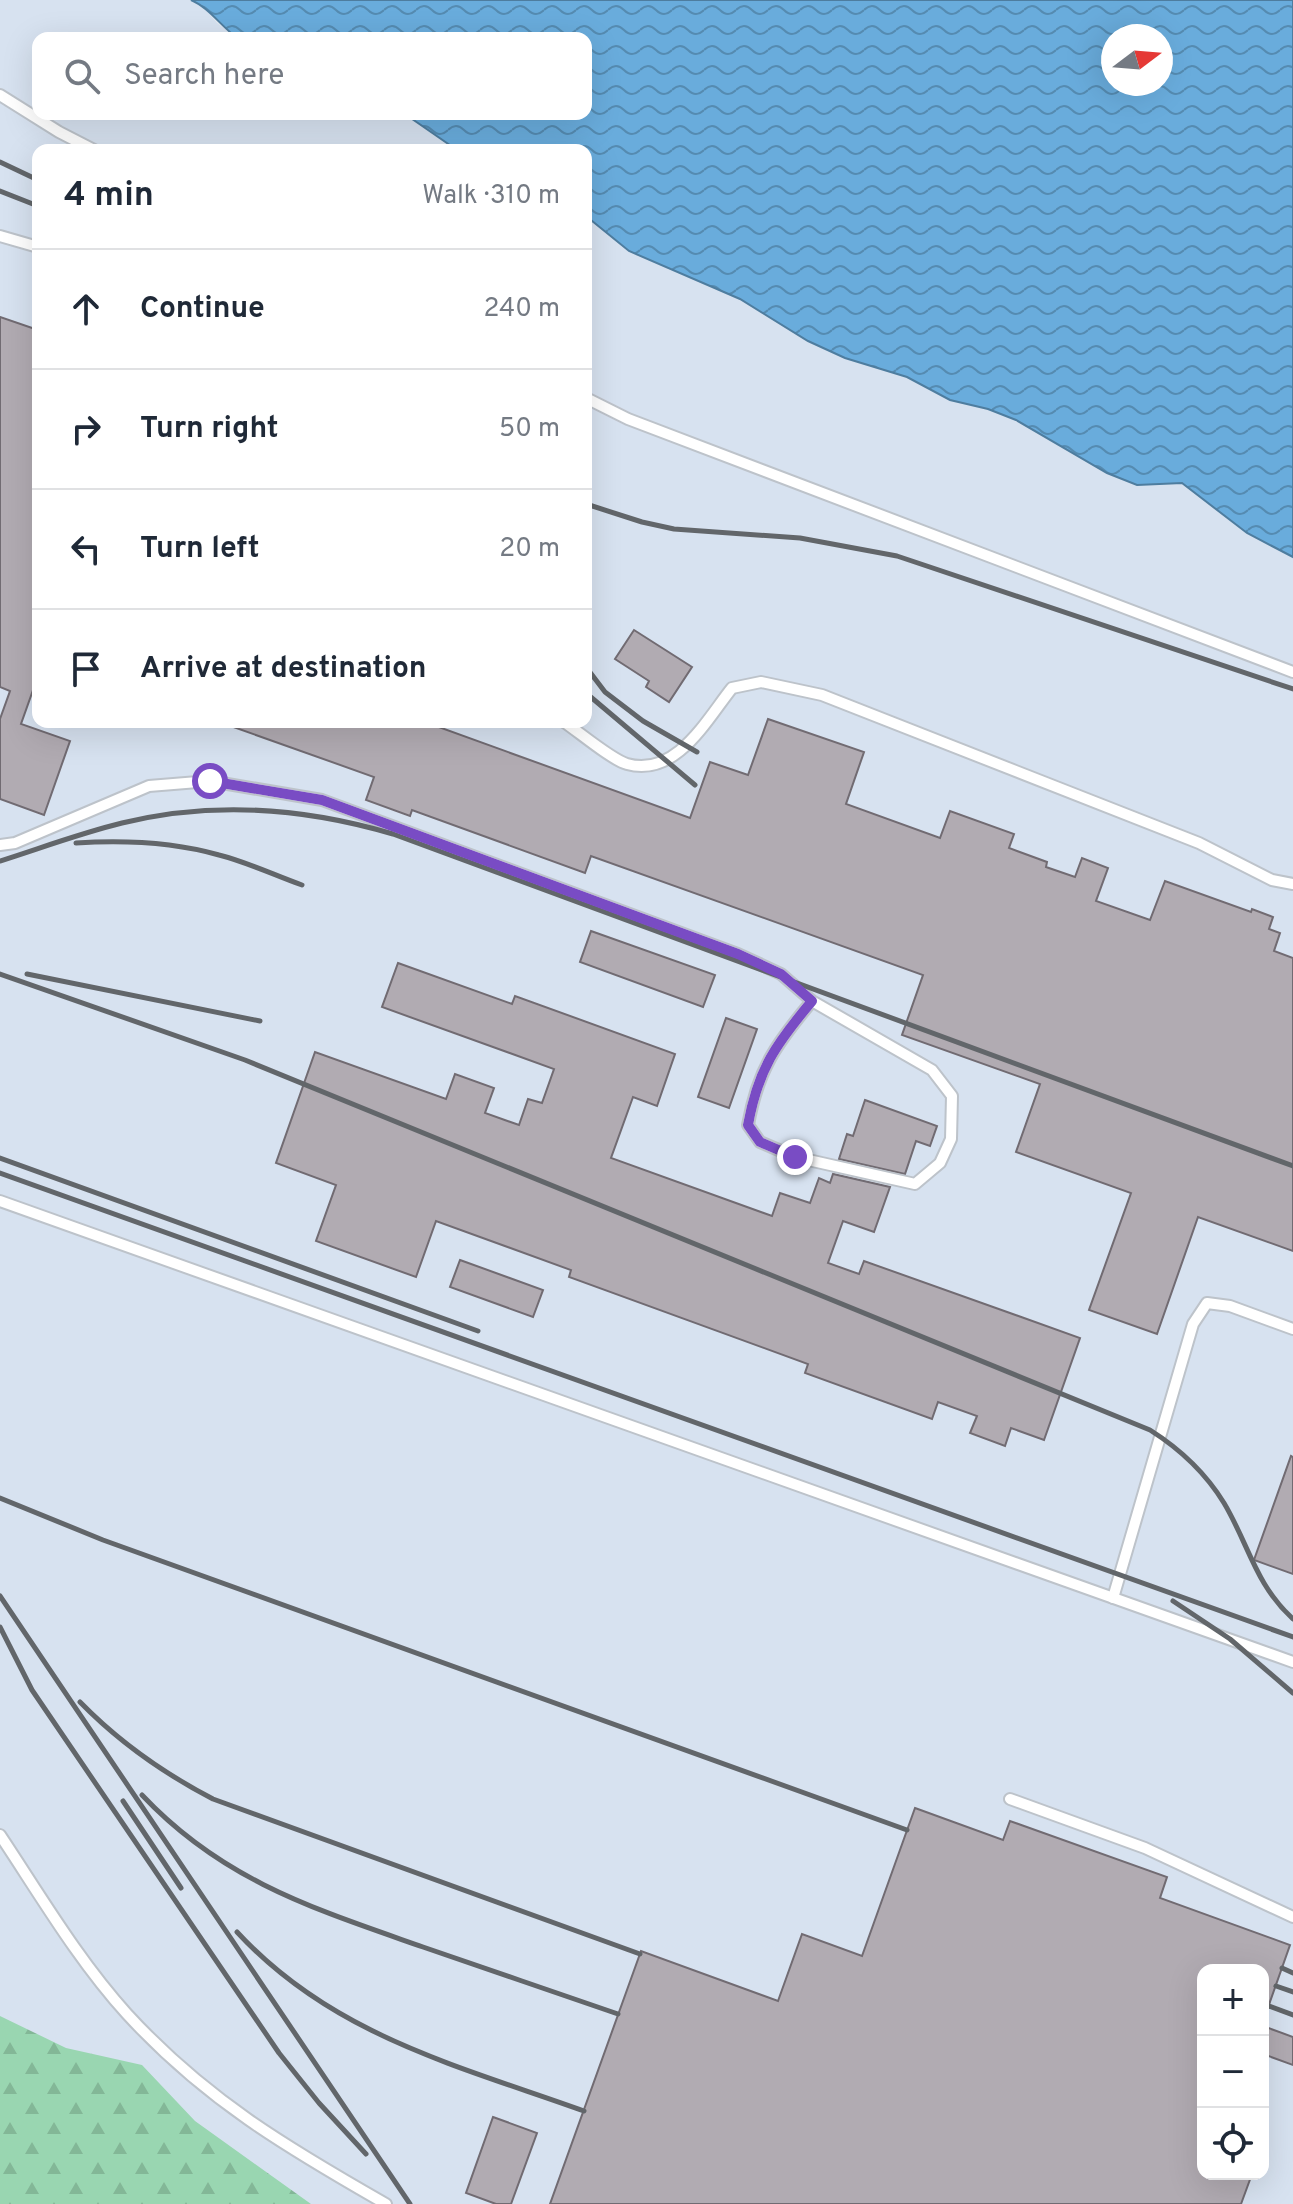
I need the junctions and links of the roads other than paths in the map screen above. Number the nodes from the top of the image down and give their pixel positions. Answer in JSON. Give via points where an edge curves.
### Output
{"nodes":[{"id":1,"x":0,"y":95,"type":"edge"},
{"id":2,"x":32,"y":115,"type":"edge"},
{"id":3,"x":40,"y":120,"type":"edge"},
{"id":4,"x":82,"y":144,"type":"edge"},
{"id":5,"x":0,"y":236,"type":"edge"},
{"id":6,"x":32,"y":245,"type":"edge"},
{"id":7,"x":592,"y":401,"type":"edge"},
{"id":8,"x":1293,"y":672,"type":"edge"},
{"id":9,"x":573,"y":728,"type":"edge"},
{"id":10,"x":0,"y":845,"type":"edge"},
{"id":11,"x":1293,"y":884,"type":"edge"},
{"id":12,"x":812,"y":1001,"type":"junction"},
{"id":13,"x":0,"y":1201,"type":"edge"},
{"id":14,"x":1293,"y":1329,"type":"edge"},
{"id":15,"x":1113,"y":1598,"type":"junction"},
{"id":16,"x":1293,"y":1662,"type":"edge"},
{"id":17,"x":1010,"y":1799,"type":"dead end"},
{"id":18,"x":0,"y":1835,"type":"edge"},
{"id":19,"x":1293,"y":1917,"type":"edge"},
{"id":20,"x":386,"y":2204,"type":"edge"}],
"edges":[{"from":1,"to":2,"type":"lane"},
{"from":3,"to":4,"type":"lane"},
{"from":5,"to":6,"type":"lane"},
{"from":7,"to":8,"type":"lane"},
{"from":9,"to":11,"type":"lane","via":[[626,764],[654,766],[685,748],[732,688],[761,682],[822,695],[1199,843],[1272,880]]},
{"from":10,"to":12,"type":"lane","via":[[149,786],[210,781],[322,800],[738,954],[781,974]]},
{"from":12,"to":12,"type":"lane","via":[[778,1042],[754,1093],[748,1125],[760,1142],[795,1157],[915,1184],[946,1151],[952,1096],[932,1070]]},
{"from":13,"to":15,"type":"lane"},
{"from":14,"to":15,"type":"lane","via":[[1207,1303],[1193,1324]]},
{"from":15,"to":16,"type":"lane"},
{"from":17,"to":19,"type":"lane","via":[[1109,1833]]},
{"from":18,"to":20,"type":"lane","via":[[94,1973],[161,2049],[270,2137]]}]}
